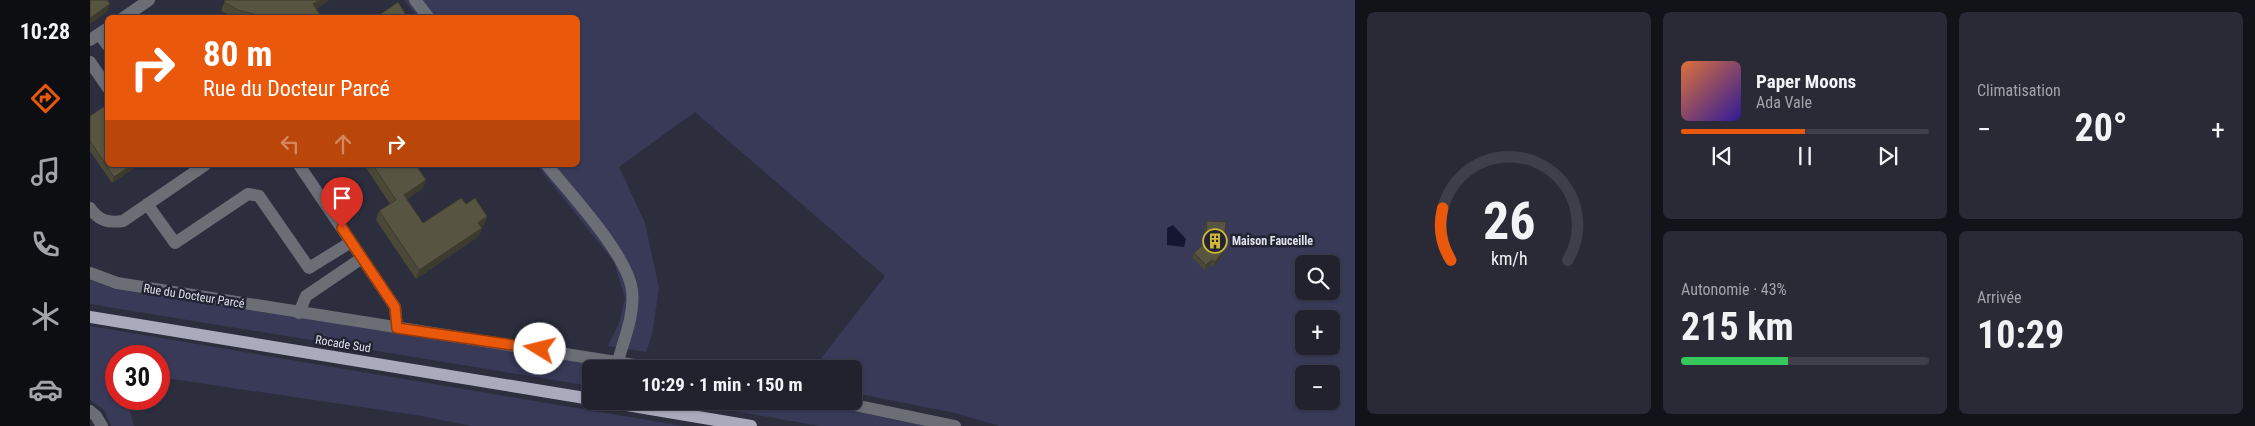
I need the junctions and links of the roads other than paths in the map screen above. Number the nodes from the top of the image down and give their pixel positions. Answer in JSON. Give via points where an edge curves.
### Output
{"nodes":[{"id":1,"x":149,"y":0,"type":"edge"},
{"id":2,"x":415,"y":0,"type":"edge"},
{"id":3,"x":127,"y":15,"type":"edge"},
{"id":4,"x":427,"y":15,"type":"edge"},
{"id":5,"x":90,"y":62,"type":"edge"},
{"id":6,"x":105,"y":84,"type":"edge"},
{"id":7,"x":202,"y":167,"type":"edge"},
{"id":8,"x":300,"y":167,"type":"edge"},
{"id":9,"x":549,"y":167,"type":"edge"},
{"id":10,"x":147,"y":204,"type":"junction"},
{"id":11,"x":90,"y":208,"type":"edge"},
{"id":12,"x":351,"y":242,"type":"junction"},
{"id":13,"x":362,"y":258,"type":"junction"},
{"id":14,"x":90,"y":274,"type":"edge"},
{"id":15,"x":299,"y":313,"type":"junction"},
{"id":16,"x":90,"y":317,"type":"edge"},
{"id":17,"x":397,"y":328,"type":"junction"},
{"id":18,"x":611,"y":360,"type":"edge"},
{"id":19,"x":618,"y":360,"type":"edge"},
{"id":20,"x":582,"y":398,"type":"edge"},
{"id":21,"x":862,"y":407,"type":"edge"},
{"id":22,"x":656,"y":410,"type":"edge"},
{"id":23,"x":90,"y":411,"type":"edge"},
{"id":24,"x":102,"y":426,"type":"edge"},
{"id":25,"x":751,"y":426,"type":"edge"},
{"id":26,"x":954,"y":426,"type":"edge"}],
"edges":[{"from":1,"to":3,"type":"street"},
{"from":2,"to":4,"type":"street"},
{"from":5,"to":6,"type":"street"},
{"from":7,"to":10,"type":"street"},
{"from":8,"to":12,"type":"street"},
{"from":9,"to":19,"type":"street","via":[[628,271],[632,291],[631,314]]},
{"from":10,"to":11,"type":"street","via":[[122,221],[109,223],[95,216]]},
{"from":10,"to":12,"type":"street","via":[[175,243],[248,194],[259,196],[309,268]]},
{"from":12,"to":13,"type":"street"},
{"from":13,"to":15,"type":"street","via":[[306,296]]},
{"from":13,"to":17,"type":"street","via":[[395,307]]},
{"from":14,"to":15,"type":"street","name":"Rue du Docteur Parcé","via":[[117,283]]},
{"from":15,"to":17,"type":"street","name":"Rue du Docteur Parcé"},
{"from":16,"to":20,"type":"main road","name":"Rocade Sud"},
{"from":17,"to":18,"type":"street","name":"Rue du Docteur Parcé"},
{"from":21,"to":26,"type":"street"},
{"from":22,"to":25,"type":"main road"},
{"from":23,"to":24,"type":"street"}]}
